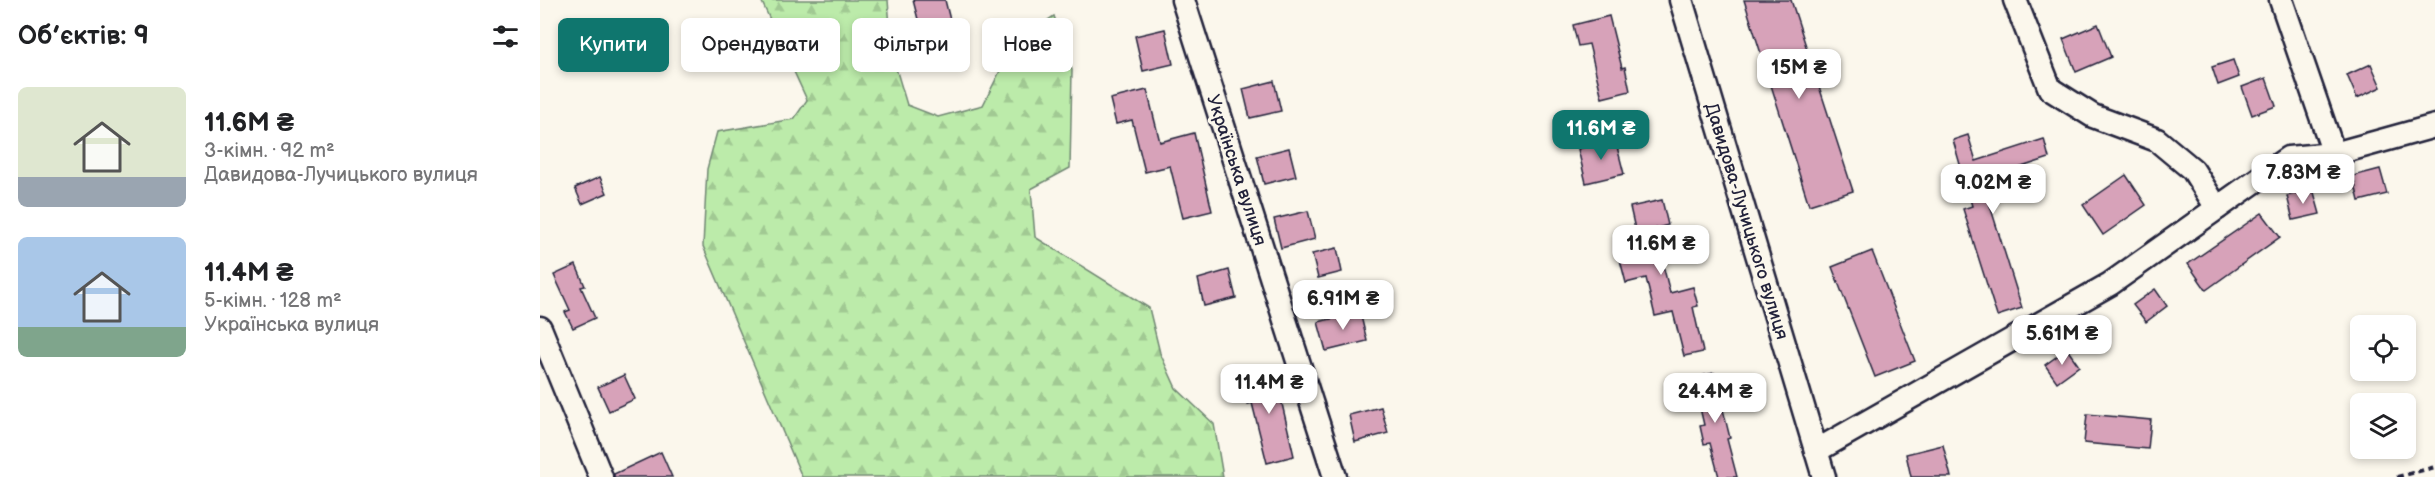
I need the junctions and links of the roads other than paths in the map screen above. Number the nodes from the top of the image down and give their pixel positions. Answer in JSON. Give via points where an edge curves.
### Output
{"nodes":[{"id":1,"x":1183,"y":0,"type":"edge"},
{"id":2,"x":1681,"y":0,"type":"edge"},
{"id":3,"x":2015,"y":0,"type":"edge"},
{"id":4,"x":2281,"y":0,"type":"edge"},
{"id":5,"x":2435,"y":126,"type":"edge"},
{"id":6,"x":2334,"y":154,"type":"junction"},
{"id":7,"x":2217,"y":208,"type":"junction"},
{"id":8,"x":540,"y":328,"type":"edge"},
{"id":9,"x":1816,"y":451,"type":"junction"},
{"id":10,"x":600,"y":477,"type":"edge"},
{"id":11,"x":1335,"y":477,"type":"edge"},
{"id":12,"x":1824,"y":477,"type":"edge"}],
"edges":[{"from":1,"to":11,"type":"street","name":"Українська вулиця"},
{"from":2,"to":9,"type":"street","name":"Давидова-Лучицького вулиця"},
{"from":3,"to":7,"type":"street","via":[[2050,89],[2093,116],[2157,140],[2193,170]]},
{"from":4,"to":6,"type":"street"},
{"from":5,"to":6,"type":"street"},
{"from":6,"to":7,"type":"street","via":[[2288,158]]},
{"from":7,"to":9,"type":"street","via":[[2110,284]]},
{"from":8,"to":10,"type":"street"},
{"from":9,"to":12,"type":"street","name":"Давидова-Лучицького вулиця"}]}
